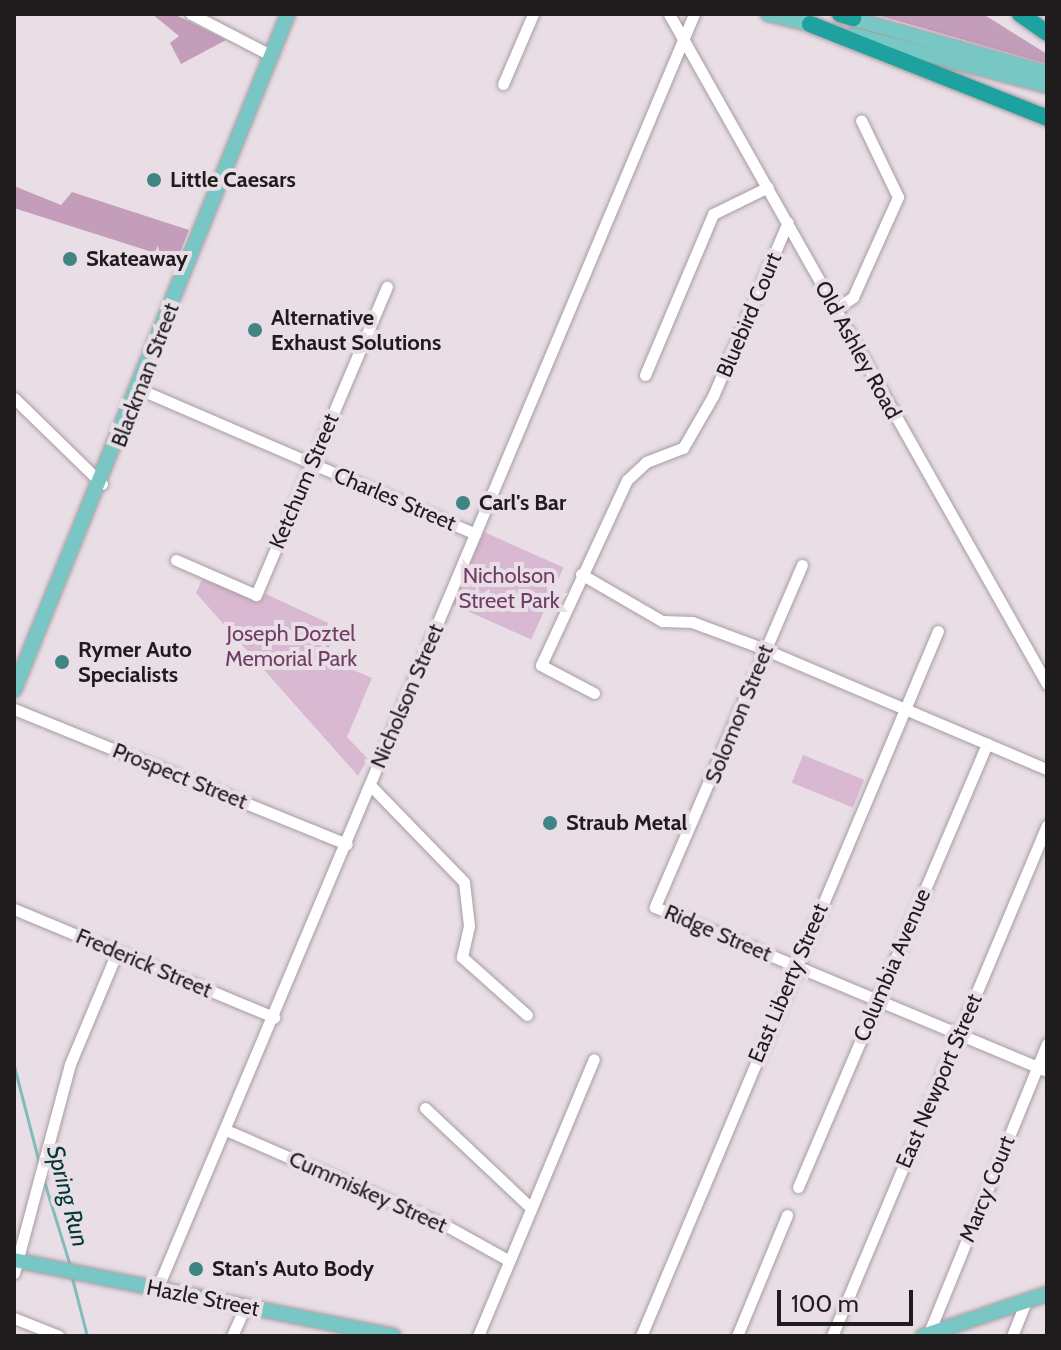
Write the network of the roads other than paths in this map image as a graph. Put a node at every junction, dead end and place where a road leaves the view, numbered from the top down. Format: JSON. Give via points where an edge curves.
{"nodes":[{"id":1,"x":191,"y":14,"type":"edge"},
{"id":2,"x":288,"y":14,"type":"edge"},
{"id":3,"x":533,"y":14,"type":"edge"},
{"id":4,"x":669,"y":14,"type":"edge"},
{"id":5,"x":694,"y":14,"type":"edge"},
{"id":6,"x":768,"y":14,"type":"edge"},
{"id":7,"x":1020,"y":14,"type":"edge"},
{"id":8,"x":843,"y":15,"type":"edge"},
{"id":9,"x":810,"y":24,"type":"junction"},
{"id":10,"x":1047,"y":33,"type":"edge"},
{"id":11,"x":684,"y":37,"type":"junction"},
{"id":12,"x":270,"y":55,"type":"junction"},
{"id":13,"x":1047,"y":73,"type":"edge"},
{"id":14,"x":503,"y":84,"type":"dead end"},
{"id":15,"x":1047,"y":86,"type":"edge"},
{"id":16,"x":1047,"y":118,"type":"edge"},
{"id":17,"x":861,"y":120,"type":"dead end"},
{"id":18,"x":768,"y":187,"type":"junction"},
{"id":19,"x":788,"y":222,"type":"junction"},
{"id":20,"x":387,"y":287,"type":"dead end"},
{"id":21,"x":836,"y":309,"type":"junction"},
{"id":22,"x":645,"y":375,"type":"dead end"},
{"id":23,"x":139,"y":389,"type":"junction"},
{"id":24,"x":14,"y":398,"type":"edge"},
{"id":25,"x":311,"y":463,"type":"junction"},
{"id":26,"x":102,"y":484,"type":"junction"},
{"id":27,"x":475,"y":534,"type":"junction"},
{"id":28,"x":176,"y":560,"type":"dead end"},
{"id":29,"x":802,"y":565,"type":"dead end"},
{"id":30,"x":581,"y":574,"type":"junction"},
{"id":31,"x":938,"y":631,"type":"dead end"},
{"id":32,"x":765,"y":650,"type":"junction"},
{"id":33,"x":1047,"y":684,"type":"edge"},
{"id":34,"x":14,"y":690,"type":"edge"},
{"id":35,"x":594,"y":693,"type":"dead end"},
{"id":36,"x":14,"y":709,"type":"edge"},
{"id":37,"x":904,"y":709,"type":"junction"},
{"id":38,"x":987,"y":744,"type":"junction"},
{"id":39,"x":1047,"y":769,"type":"edge"},
{"id":40,"x":370,"y":785,"type":"junction"},
{"id":41,"x":1047,"y":825,"type":"edge"},
{"id":42,"x":347,"y":844,"type":"junction"},
{"id":43,"x":655,"y":907,"type":"joint"},
{"id":44,"x":14,"y":909,"type":"edge"},
{"id":45,"x":117,"y":952,"type":"junction"},
{"id":46,"x":795,"y":965,"type":"junction"},
{"id":47,"x":878,"y":999,"type":"junction"},
{"id":48,"x":527,"y":1015,"type":"dead end"},
{"id":49,"x":274,"y":1017,"type":"junction"},
{"id":50,"x":959,"y":1034,"type":"junction"},
{"id":51,"x":1047,"y":1043,"type":"edge"},
{"id":52,"x":594,"y":1059,"type":"dead end"},
{"id":53,"x":1042,"y":1069,"type":"edge"},
{"id":54,"x":425,"y":1108,"type":"dead end"},
{"id":55,"x":226,"y":1130,"type":"junction"},
{"id":56,"x":798,"y":1187,"type":"dead end"},
{"id":57,"x":531,"y":1208,"type":"junction"},
{"id":58,"x":787,"y":1215,"type":"dead end"},
{"id":59,"x":508,"y":1260,"type":"junction"},
{"id":60,"x":16,"y":1265,"type":"edge"},
{"id":61,"x":157,"y":1289,"type":"junction"},
{"id":62,"x":1047,"y":1294,"type":"edge"},
{"id":63,"x":1027,"y":1299,"type":"junction"},
{"id":64,"x":245,"y":1307,"type":"junction"},
{"id":65,"x":14,"y":1318,"type":"edge"},
{"id":66,"x":375,"y":1334,"type":"edge"},
{"id":67,"x":926,"y":1335,"type":"edge"},
{"id":68,"x":59,"y":1336,"type":"edge"},
{"id":69,"x":232,"y":1336,"type":"edge"},
{"id":70,"x":393,"y":1336,"type":"edge"},
{"id":71,"x":478,"y":1336,"type":"edge"},
{"id":72,"x":641,"y":1336,"type":"edge"},
{"id":73,"x":737,"y":1336,"type":"edge"},
{"id":74,"x":832,"y":1336,"type":"edge"},
{"id":75,"x":1012,"y":1336,"type":"edge"}],
"edges":[{"from":1,"to":12,"type":"street"},
{"from":2,"to":12,"type":"main road","name":"Blackman Street"},
{"from":3,"to":14,"type":"street"},
{"from":4,"to":11,"type":"street","name":"Old Ashley Road"},
{"from":5,"to":11,"type":"street","name":"Nicholson Street"},
{"from":6,"to":9,"type":"main road"},
{"from":7,"to":10,"type":"highway"},
{"from":8,"to":13,"type":"main road"},
{"from":9,"to":15,"type":"main road"},
{"from":9,"to":16,"type":"highway"},
{"from":11,"to":18,"type":"street","name":"Old Ashley Road"},
{"from":11,"to":27,"type":"street","name":"Nicholson Street"},
{"from":12,"to":23,"type":"main road","name":"Blackman Street"},
{"from":17,"to":21,"type":"street","via":[[898,197],[853,297]]},
{"from":18,"to":19,"type":"street","name":"Old Ashley Road"},
{"from":18,"to":22,"type":"street","via":[[713,214]]},
{"from":19,"to":21,"type":"street","name":"Old Ashley Road"},
{"from":19,"to":30,"type":"street","name":"Bluebird Court","via":[[741,345],[683,448],[646,462],[627,480]]},
{"from":20,"to":25,"type":"street","name":"Ketchum Street"},
{"from":21,"to":33,"type":"street","name":"Old Ashley Road"},
{"from":23,"to":25,"type":"street","name":"Charles Street"},
{"from":23,"to":26,"type":"main road","name":"Blackman Street"},
{"from":24,"to":26,"type":"street"},
{"from":25,"to":27,"type":"street","name":"Charles Street"},
{"from":25,"to":28,"type":"street","name":"Ketchum Street","via":[[256,595]]},
{"from":26,"to":34,"type":"main road","name":"Blackman Street"},
{"from":27,"to":40,"type":"street","name":"Nicholson Street"},
{"from":29,"to":32,"type":"street","name":"Solomon Street"},
{"from":30,"to":32,"type":"street","via":[[662,621],[692,622]]},
{"from":30,"to":35,"type":"street","via":[[541,665]]},
{"from":31,"to":37,"type":"street","name":"East Liberty Street"},
{"from":32,"to":37,"type":"street"},
{"from":32,"to":43,"type":"street","name":"Solomon Street"},
{"from":36,"to":42,"type":"street","name":"Prospect Street"},
{"from":37,"to":38,"type":"street"},
{"from":37,"to":46,"type":"street","name":"East Liberty Street"},
{"from":38,"to":39,"type":"street"},
{"from":38,"to":47,"type":"street","name":"Columbia Avenue"},
{"from":40,"to":42,"type":"street","name":"Nicholson Street"},
{"from":40,"to":48,"type":"street","via":[[464,882],[469,926],[462,957]]},
{"from":41,"to":50,"type":"street","name":"East Newport Street"},
{"from":42,"to":49,"type":"street","name":"Nicholson Street"},
{"from":43,"to":46,"type":"street","name":"Ridge Street"},
{"from":44,"to":45,"type":"street","name":"Frederick Street"},
{"from":45,"to":49,"type":"street","name":"Frederick Street"},
{"from":45,"to":60,"type":"street","via":[[70,1064]]},
{"from":46,"to":47,"type":"street","name":"Ridge Street"},
{"from":46,"to":72,"type":"street","name":"East Liberty Street"},
{"from":47,"to":50,"type":"street","name":"Ridge Street"},
{"from":47,"to":56,"type":"street","name":"Columbia Avenue"},
{"from":49,"to":55,"type":"street","name":"Nicholson Street"},
{"from":50,"to":53,"type":"street","name":"Ridge Street"},
{"from":50,"to":74,"type":"street","name":"East Newport Street"},
{"from":51,"to":53,"type":"street","name":"Marcy Court"},
{"from":52,"to":57,"type":"street"},
{"from":53,"to":67,"type":"street","name":"Marcy Court"},
{"from":54,"to":57,"type":"street"},
{"from":55,"to":59,"type":"street","name":"Cummiskey Street","via":[[445,1225]]},
{"from":55,"to":61,"type":"street","name":"Nicholson Street"},
{"from":57,"to":59,"type":"street"},
{"from":58,"to":73,"type":"street"},
{"from":59,"to":71,"type":"street"},
{"from":60,"to":61,"type":"main road","name":"Hazle Street"},
{"from":61,"to":64,"type":"main road","name":"Hazle Street"},
{"from":62,"to":63,"type":"main road"},
{"from":63,"to":67,"type":"main road"},
{"from":63,"to":75,"type":"street"},
{"from":64,"to":66,"type":"main road","name":"Hazle Street"},
{"from":64,"to":69,"type":"street"},
{"from":65,"to":68,"type":"street"},
{"from":66,"to":70,"type":"main road","name":"Hazle Street"}]}
